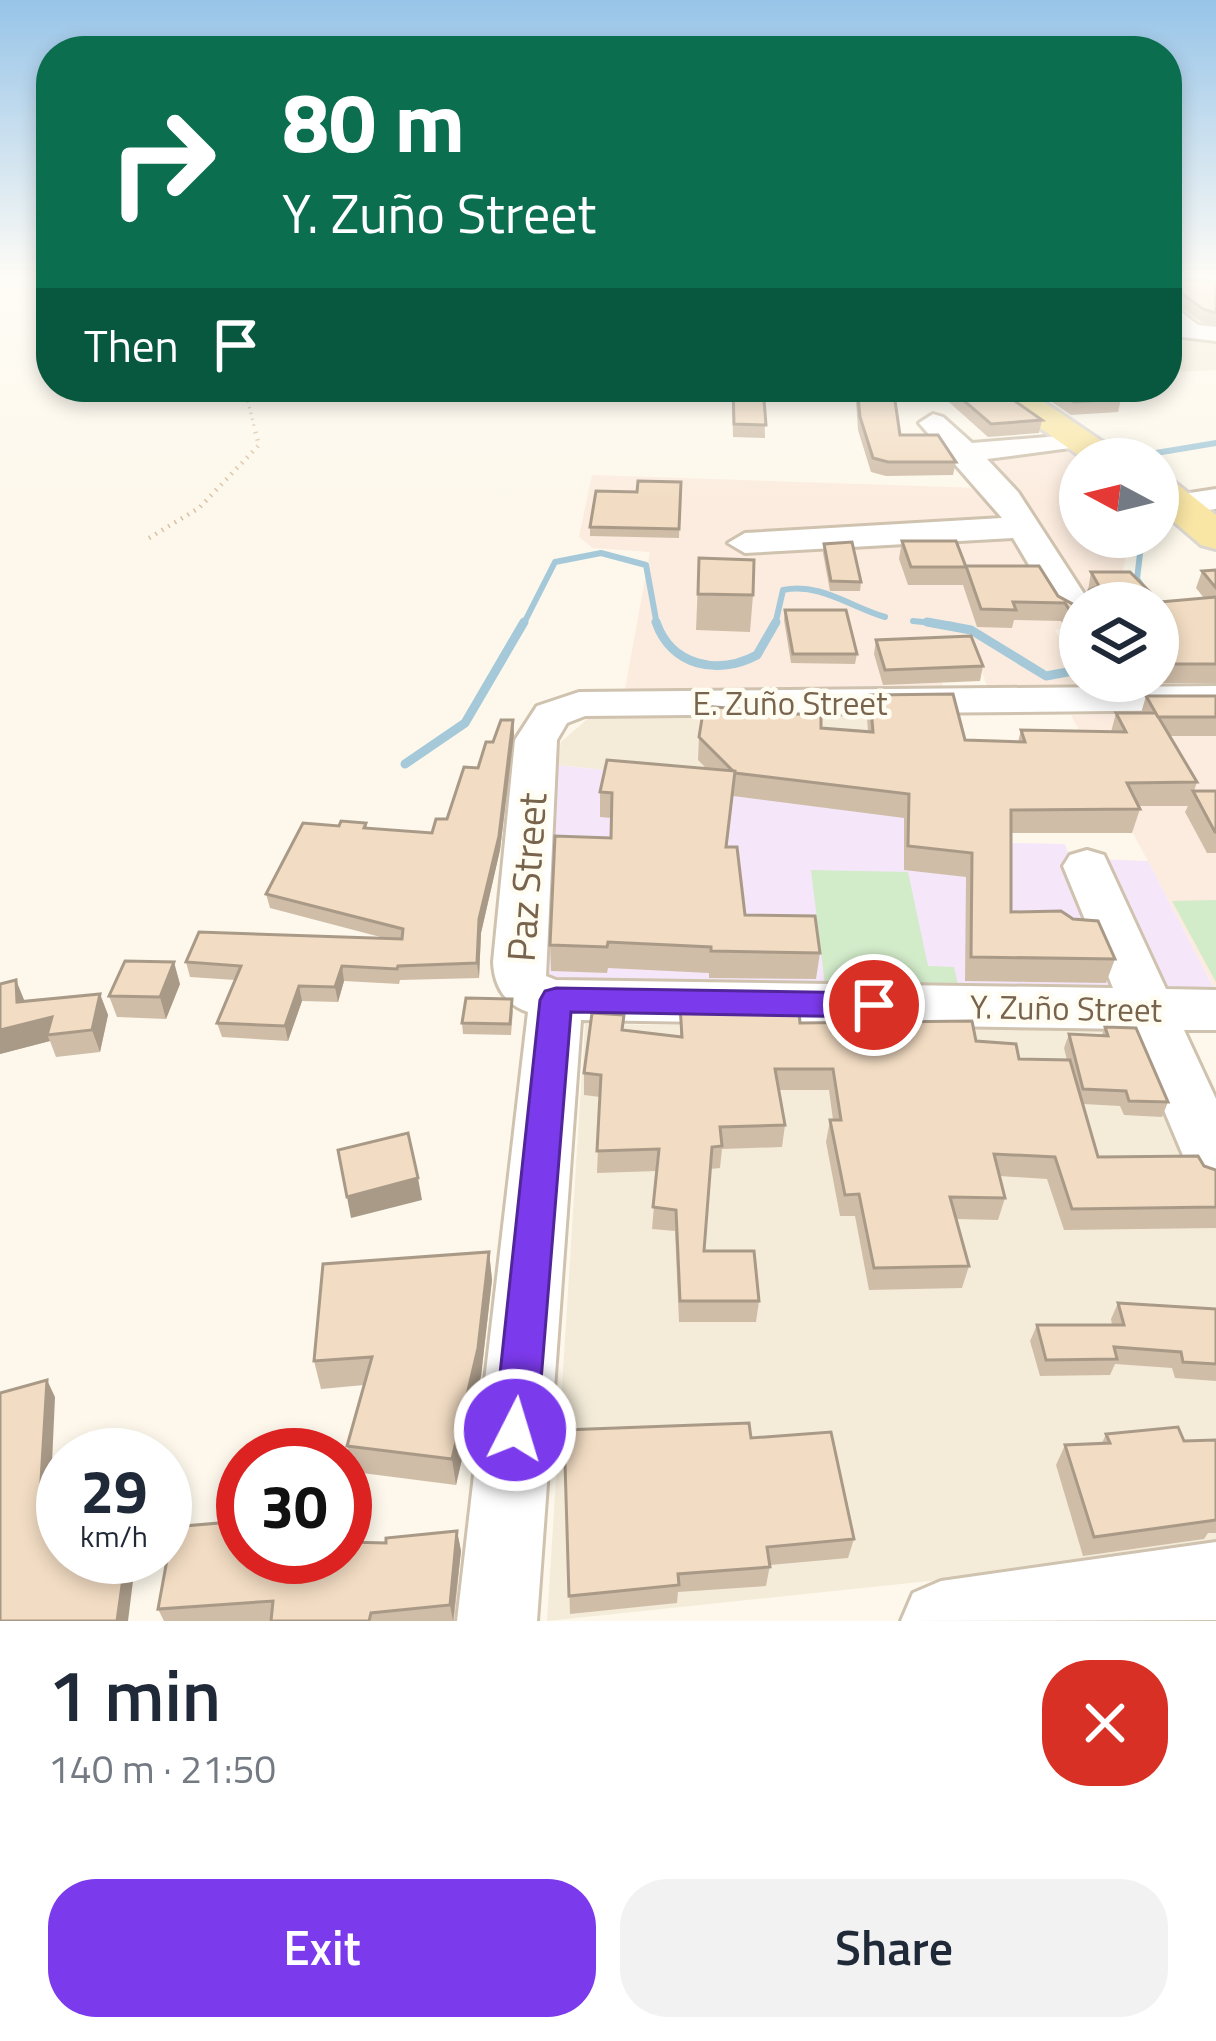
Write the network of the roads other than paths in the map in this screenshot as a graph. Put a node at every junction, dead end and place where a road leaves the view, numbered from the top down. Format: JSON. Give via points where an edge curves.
{"nodes":[{"id":1,"x":1021,"y":402,"type":"edge"},
{"id":2,"x":933,"y":423,"type":"dead end"},
{"id":3,"x":1072,"y":438,"type":"edge"},
{"id":4,"x":1059,"y":442,"type":"edge"},
{"id":5,"x":964,"y":453,"type":"junction"},
{"id":6,"x":1185,"y":497,"type":"edge"},
{"id":7,"x":1026,"y":527,"type":"junction"},
{"id":8,"x":1216,"y":536,"type":"edge"},
{"id":9,"x":745,"y":543,"type":"dead end"},
{"id":10,"x":1059,"y":585,"type":"edge"},
{"id":11,"x":1216,"y":698,"type":"edge"},
{"id":12,"x":579,"y":704,"type":"joint"},
{"id":13,"x":1087,"y":866,"type":"dead end"},
{"id":14,"x":556,"y":1000,"type":"junction"},
{"id":15,"x":1147,"y":1009,"type":"junction"},
{"id":16,"x":1216,"y":1010,"type":"edge"},
{"id":17,"x":1216,"y":1166,"type":"edge"},
{"id":18,"x":1216,"y":1581,"type":"edge"},
{"id":19,"x":497,"y":1621,"type":"edge"},
{"id":20,"x":941,"y":1621,"type":"edge"}],
"edges":[{"from":1,"to":3,"type":"main road"},
{"from":2,"to":5,"type":"street"},
{"from":4,"to":5,"type":"street"},
{"from":5,"to":7,"type":"street"},
{"from":6,"to":8,"type":"main road"},
{"from":7,"to":9,"type":"street"},
{"from":7,"to":10,"type":"street"},
{"from":11,"to":12,"type":"street","name":"E. Zuño Street"},
{"from":12,"to":14,"type":"street","name":"Paz Street","via":[[551,716],[536,740],[518,962],[528,993]]},
{"from":13,"to":15,"type":"street"},
{"from":14,"to":15,"type":"street","name":"Y. Zuño Street"},
{"from":14,"to":19,"type":"street","name":"Paz Street"},
{"from":15,"to":16,"type":"street","name":"Y. Zuño Street"},
{"from":15,"to":17,"type":"street"},
{"from":18,"to":20,"type":"street"}]}
